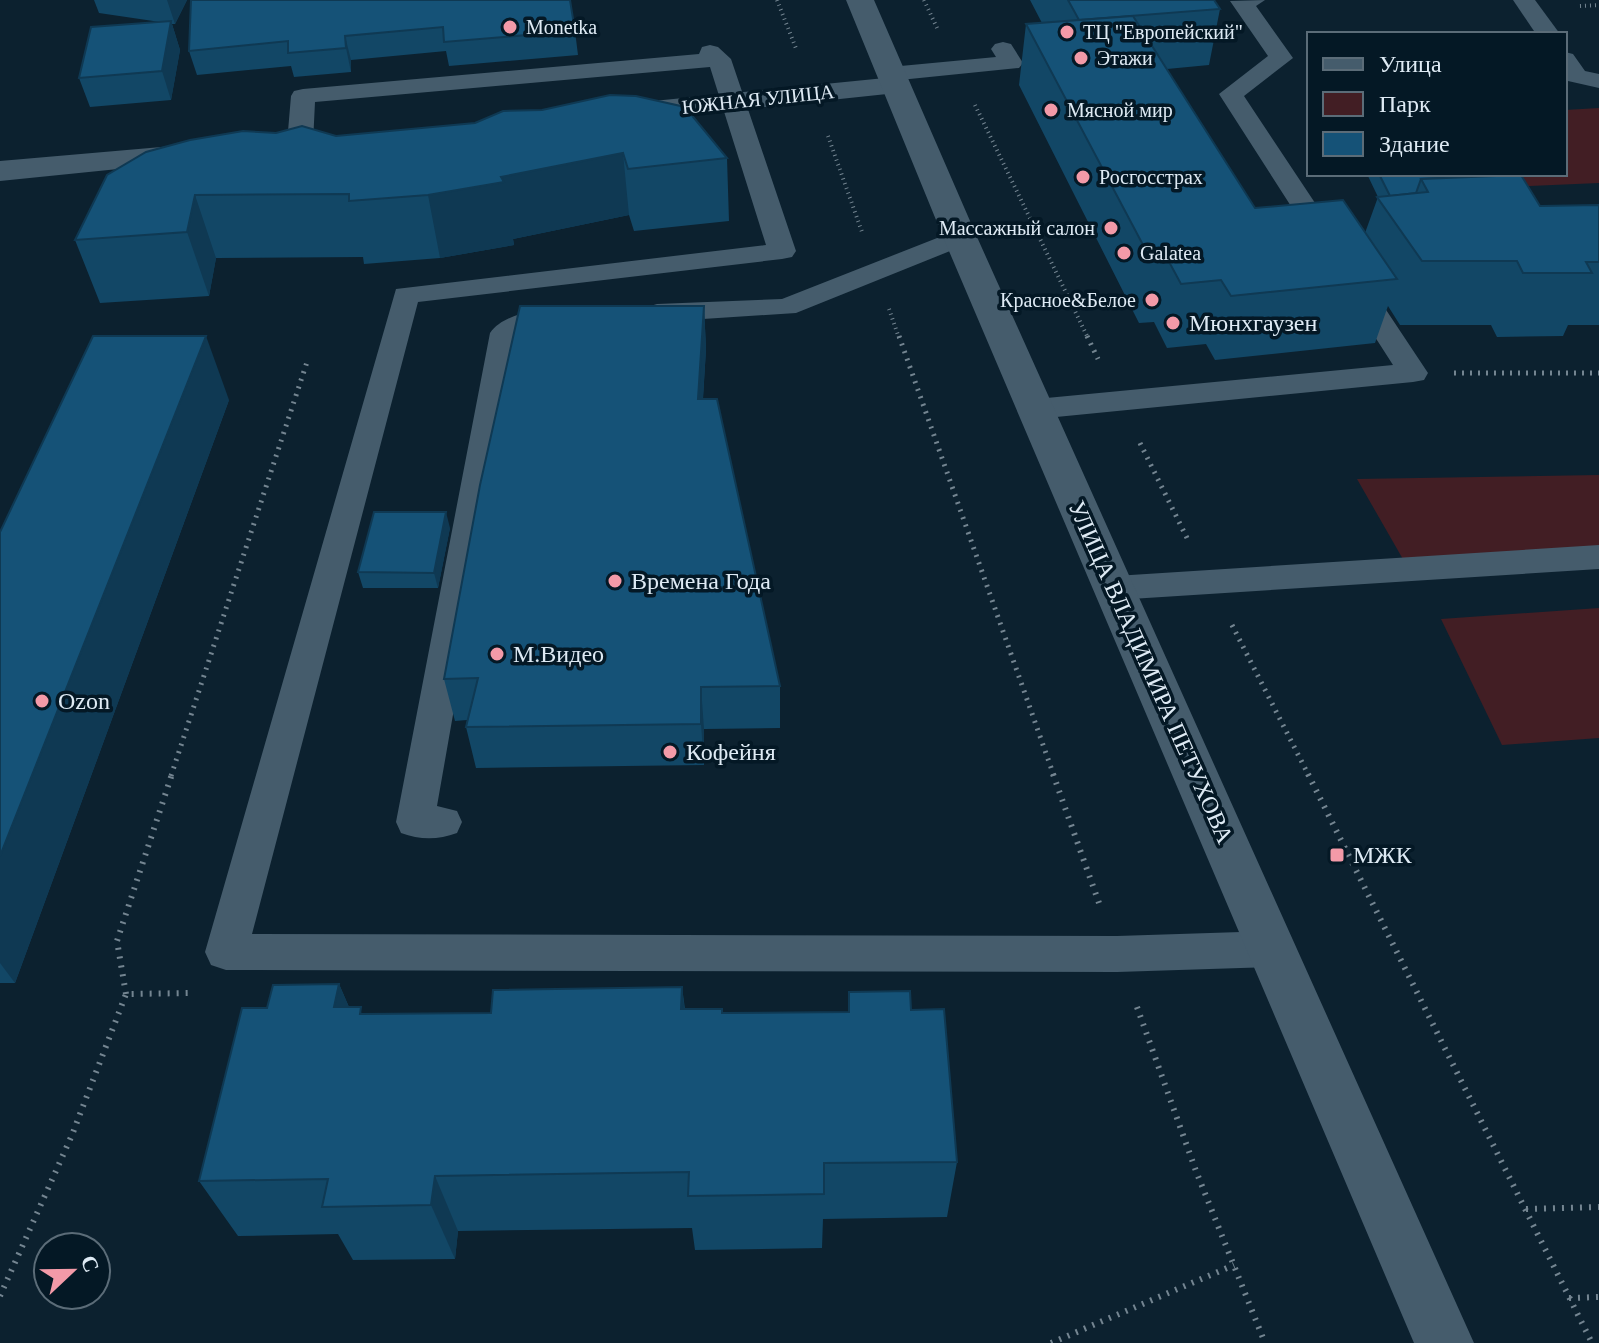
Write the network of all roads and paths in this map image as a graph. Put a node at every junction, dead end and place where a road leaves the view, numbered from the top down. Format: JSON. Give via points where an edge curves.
{"nodes":[{"id":1,"x":777,"y":0,"type":"edge"},
{"id":2,"x":860,"y":0,"type":"edge"},
{"id":3,"x":924,"y":0,"type":"edge"},
{"id":4,"x":1254,"y":0,"type":"edge"},
{"id":5,"x":1524,"y":0,"type":"edge"},
{"id":6,"x":1599,"y":5,"type":"edge"},
{"id":7,"x":1579,"y":6,"type":"dead end"},
{"id":8,"x":1547,"y":32,"type":"edge"},
{"id":9,"x":1003,"y":49,"type":"dead end"},
{"id":10,"x":1567,"y":62,"type":"edge"},
{"id":11,"x":957,"y":68,"type":"junction"},
{"id":12,"x":892,"y":80,"type":"junction"},
{"id":13,"x":1599,"y":81,"type":"edge"},
{"id":14,"x":813,"y":94,"type":"junction"},
{"id":15,"x":734,"y":102,"type":"junction"},
{"id":16,"x":595,"y":115,"type":"edge"},
{"id":17,"x":331,"y":140,"type":"edge"},
{"id":18,"x":300,"y":143,"type":"junction"},
{"id":19,"x":269,"y":146,"type":"edge"},
{"id":20,"x":221,"y":150,"type":"edge"},
{"id":21,"x":0,"y":171,"type":"edge"},
{"id":22,"x":1354,"y":233,"type":"edge"},
{"id":23,"x":1323,"y":234,"type":"junction"},
{"id":24,"x":960,"y":237,"type":"junction"},
{"id":25,"x":876,"y":271,"type":"junction"},
{"id":26,"x":632,"y":314,"type":"edge"},
{"id":27,"x":586,"y":316,"type":"edge"},
{"id":28,"x":307,"y":362,"type":"dead end"},
{"id":29,"x":1413,"y":373,"type":"junction"},
{"id":30,"x":1599,"y":373,"type":"edge"},
{"id":31,"x":1118,"y":401,"type":"junction"},
{"id":32,"x":1036,"y":409,"type":"junction"},
{"id":33,"x":1599,"y":557,"type":"edge"},
{"id":34,"x":1210,"y":582,"type":"junction"},
{"id":35,"x":1115,"y":588,"type":"junction"},
{"id":36,"x":443,"y":822,"type":"dead end"},
{"id":37,"x":1273,"y":949,"type":"junction"},
{"id":38,"x":1117,"y":954,"type":"junction"},
{"id":39,"x":205,"y":993,"type":"dead end"},
{"id":40,"x":126,"y":994,"type":"junction"},
{"id":41,"x":1599,"y":1207,"type":"edge"},
{"id":42,"x":1526,"y":1209,"type":"junction"},
{"id":43,"x":1234,"y":1265,"type":"junction"},
{"id":44,"x":0,"y":1296,"type":"edge"},
{"id":45,"x":1599,"y":1297,"type":"edge"},
{"id":46,"x":1569,"y":1298,"type":"junction"},
{"id":47,"x":1051,"y":1343,"type":"edge"},
{"id":48,"x":1265,"y":1343,"type":"edge"},
{"id":49,"x":1444,"y":1343,"type":"edge"},
{"id":50,"x":1592,"y":1343,"type":"edge"}],
"edges":[{"from":1,"to":14,"type":"path"},
{"from":2,"to":12,"type":"main road","name":"УЛИЦА ВЛАДИМИРА ПЕТУХОВА"},
{"from":3,"to":11,"type":"path"},
{"from":4,"to":23,"type":"lane","via":[[1241,1],[1281,58],[1231,94]]},
{"from":5,"to":8,"type":"lane"},
{"from":6,"to":7,"type":"path"},
{"from":9,"to":11,"type":"lane","via":[[1011,63]]},
{"from":10,"to":13,"type":"lane","via":[[1577,76]]},
{"from":11,"to":12,"type":"lane"},
{"from":11,"to":31,"type":"path"},
{"from":12,"to":14,"type":"main road","name":"ЮЖНАЯ УЛИЦА"},
{"from":12,"to":24,"type":"main road","name":"УЛИЦА ВЛАДИМИРА ПЕТУХОВА"},
{"from":14,"to":15,"type":"main road","name":"ЮЖНАЯ УЛИЦА"},
{"from":14,"to":25,"type":"path"},
{"from":15,"to":16,"type":"main road","name":"ЮЖНАЯ УЛИЦА"},
{"from":15,"to":18,"type":"lane","via":[[715,55],[303,96]]},
{"from":15,"to":38,"type":"lane","via":[[782,251],[406,295],[226,952]]},
{"from":17,"to":18,"type":"main road"},
{"from":18,"to":19,"type":"main road"},
{"from":20,"to":21,"type":"main road"},
{"from":22,"to":23,"type":"lane"},
{"from":23,"to":29,"type":"lane"},
{"from":24,"to":25,"type":"lane"},
{"from":24,"to":32,"type":"main road","name":"УЛИЦА ВЛАДИМИРА ПЕТУХОВА"},
{"from":25,"to":26,"type":"lane","via":[[787,310]]},
{"from":25,"to":38,"type":"path"},
{"from":27,"to":36,"type":"lane","via":[[540,318],[505,333],[415,822]]},
{"from":28,"to":40,"type":"path","via":[[117,941]]},
{"from":29,"to":30,"type":"path"},
{"from":29,"to":31,"type":"lane"},
{"from":31,"to":32,"type":"lane"},
{"from":31,"to":34,"type":"path"},
{"from":32,"to":35,"type":"main road","name":"УЛИЦА ВЛАДИМИРА ПЕТУХОВА"},
{"from":33,"to":34,"type":"lane"},
{"from":34,"to":35,"type":"lane"},
{"from":34,"to":42,"type":"path"},
{"from":35,"to":37,"type":"main road","name":"УЛИЦА ВЛАДИМИРА ПЕТУХОВА"},
{"from":37,"to":38,"type":"lane"},
{"from":37,"to":49,"type":"main road","name":"УЛИЦА ВЛАДИМИРА ПЕТУХОВА"},
{"from":38,"to":43,"type":"path"},
{"from":39,"to":40,"type":"path"},
{"from":40,"to":44,"type":"path","via":[[72,1135]]},
{"from":41,"to":42,"type":"path"},
{"from":42,"to":46,"type":"path"},
{"from":43,"to":47,"type":"path"},
{"from":43,"to":48,"type":"path"},
{"from":45,"to":46,"type":"path"},
{"from":46,"to":50,"type":"path"}]}
